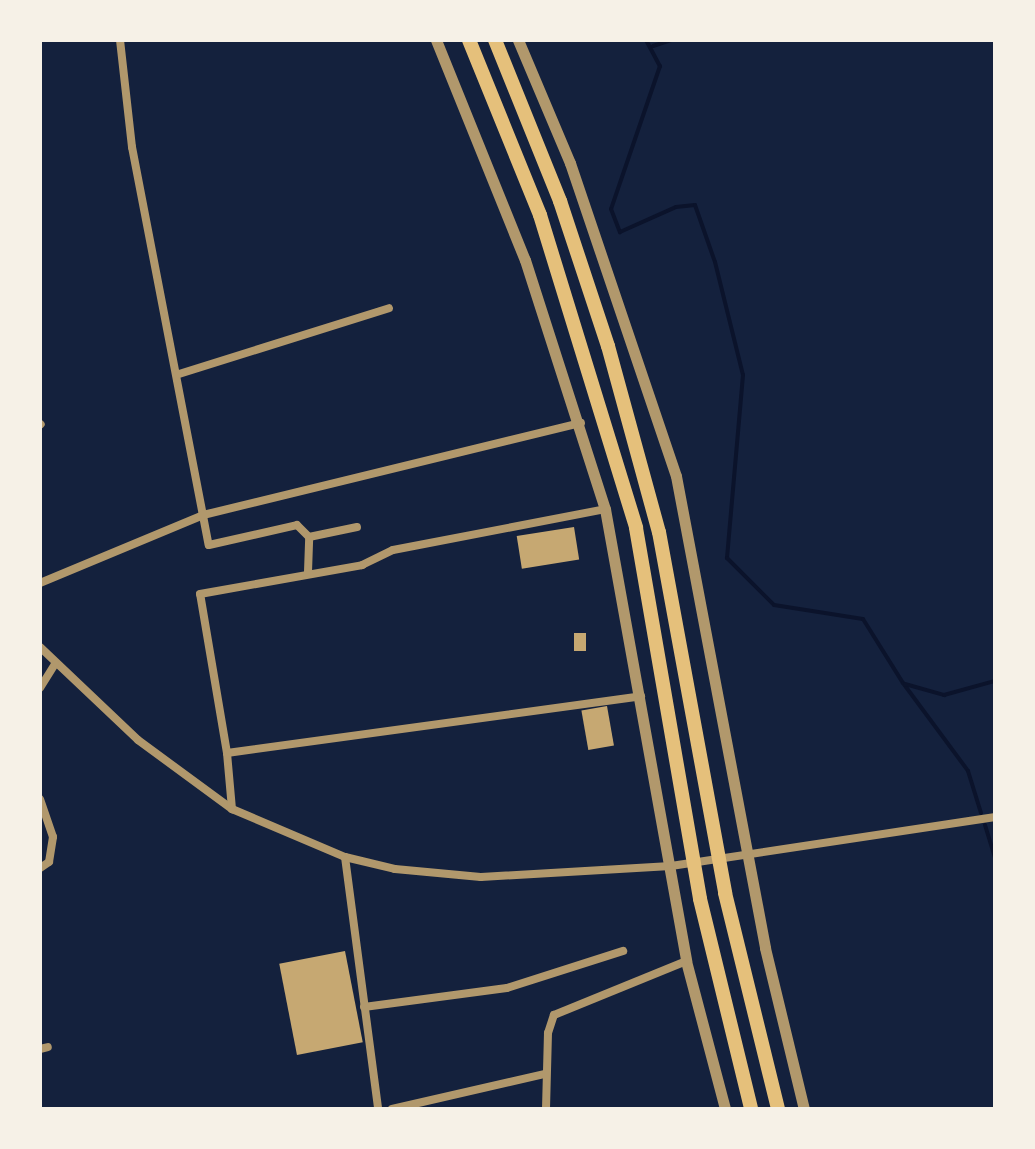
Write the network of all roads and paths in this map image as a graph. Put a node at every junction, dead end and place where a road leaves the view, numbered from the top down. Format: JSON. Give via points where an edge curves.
{"nodes":[{"id":1,"x":120,"y":40,"type":"edge"},
{"id":2,"x":436,"y":40,"type":"edge"},
{"id":3,"x":469,"y":40,"type":"edge"},
{"id":4,"x":495,"y":40,"type":"edge"},
{"id":5,"x":518,"y":40,"type":"edge"},
{"id":6,"x":389,"y":308,"type":"dead end"},
{"id":7,"x":179,"y":374,"type":"junction"},
{"id":8,"x":581,"y":423,"type":"junction"},
{"id":9,"x":605,"y":509,"type":"junction"},
{"id":10,"x":203,"y":515,"type":"junction"},
{"id":11,"x":357,"y":527,"type":"dead end"},
{"id":12,"x":309,"y":537,"type":"junction"},
{"id":13,"x":308,"y":572,"type":"junction"},
{"id":14,"x":40,"y":583,"type":"edge"},
{"id":15,"x":40,"y":647,"type":"edge"},
{"id":16,"x":55,"y":664,"type":"junction"},
{"id":17,"x":40,"y":688,"type":"edge"},
{"id":18,"x":641,"y":696,"type":"junction"},
{"id":19,"x":227,"y":753,"type":"junction"},
{"id":20,"x":40,"y":799,"type":"edge"},
{"id":21,"x":232,"y":809,"type":"junction"},
{"id":22,"x":995,"y":817,"type":"edge"},
{"id":23,"x":747,"y":855,"type":"junction"},
{"id":24,"x":345,"y":857,"type":"junction"},
{"id":25,"x":671,"y":866,"type":"junction"},
{"id":26,"x":40,"y":868,"type":"edge"},
{"id":27,"x":623,"y":951,"type":"dead end"},
{"id":28,"x":686,"y":961,"type":"junction"},
{"id":29,"x":364,"y":1007,"type":"junction"},
{"id":30,"x":545,"y":1074,"type":"junction"},
{"id":31,"x":378,"y":1109,"type":"edge"},
{"id":32,"x":392,"y":1109,"type":"edge"},
{"id":33,"x":546,"y":1109,"type":"edge"},
{"id":34,"x":725,"y":1109,"type":"edge"},
{"id":35,"x":751,"y":1109,"type":"edge"},
{"id":36,"x":778,"y":1109,"type":"edge"},
{"id":37,"x":804,"y":1109,"type":"edge"}],
"edges":[{"from":1,"to":7,"type":"street","via":[[132,147]]},
{"from":2,"to":8,"type":"street","via":[[525,260]]},
{"from":3,"to":35,"type":"highway","via":[[540,215],[636,528],[700,899]]},
{"from":4,"to":36,"type":"highway","via":[[560,201],[608,346],[659,532],[725,893]]},
{"from":5,"to":23,"type":"street","via":[[570,163],[676,476]]},
{"from":6,"to":7,"type":"street"},
{"from":7,"to":10,"type":"street"},
{"from":8,"to":9,"type":"street"},
{"from":8,"to":10,"type":"street"},
{"from":9,"to":13,"type":"street","via":[[393,550],[362,565]]},
{"from":9,"to":18,"type":"street"},
{"from":10,"to":12,"type":"street","via":[[209,545],[297,525]]},
{"from":10,"to":14,"type":"street"},
{"from":11,"to":12,"type":"street"},
{"from":12,"to":13,"type":"street"},
{"from":13,"to":19,"type":"street","via":[[200,594]]},
{"from":15,"to":16,"type":"street"},
{"from":16,"to":17,"type":"street"},
{"from":16,"to":21,"type":"street","via":[[138,740]]},
{"from":18,"to":19,"type":"street"},
{"from":18,"to":25,"type":"street"},
{"from":19,"to":21,"type":"street"},
{"from":20,"to":26,"type":"street","via":[[53,837],[49,862]]},
{"from":21,"to":24,"type":"street"},
{"from":22,"to":23,"type":"street"},
{"from":23,"to":25,"type":"street"},
{"from":23,"to":37,"type":"street"},
{"from":24,"to":25,"type":"street","via":[[395,869],[481,877]]},
{"from":24,"to":29,"type":"street"},
{"from":25,"to":28,"type":"street"},
{"from":27,"to":29,"type":"street","via":[[507,988]]},
{"from":28,"to":30,"type":"street","via":[[554,1015]]},
{"from":28,"to":34,"type":"street"},
{"from":29,"to":31,"type":"street"},
{"from":30,"to":32,"type":"street"},
{"from":30,"to":33,"type":"street"}]}
